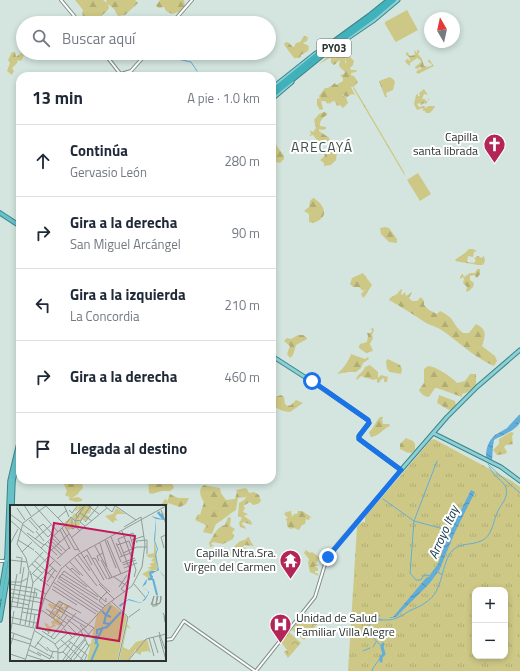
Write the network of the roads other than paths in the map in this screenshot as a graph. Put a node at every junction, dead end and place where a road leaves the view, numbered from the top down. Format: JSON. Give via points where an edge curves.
{"nodes":[{"id":1,"x":61,"y":0,"type":"edge"},
{"id":2,"x":192,"y":0,"type":"edge"},
{"id":3,"x":398,"y":0,"type":"edge"},
{"id":4,"x":392,"y":1,"type":"edge"},
{"id":5,"x":74,"y":16,"type":"edge"},
{"id":6,"x":178,"y":16,"type":"edge"},
{"id":7,"x":331,"y":43,"type":"junction"},
{"id":8,"x":109,"y":60,"type":"edge"},
{"id":9,"x":141,"y":60,"type":"edge"},
{"id":10,"x":119,"y":72,"type":"edge"},
{"id":11,"x":128,"y":72,"type":"edge"},
{"id":12,"x":276,"y":85,"type":"edge"},
{"id":13,"x":276,"y":88,"type":"edge"},
{"id":14,"x":276,"y":93,"type":"edge"},
{"id":15,"x":276,"y":96,"type":"edge"},
{"id":16,"x":0,"y":214,"type":"edge"},
{"id":17,"x":16,"y":225,"type":"edge"},
{"id":18,"x":520,"y":350,"type":"edge"},
{"id":19,"x":276,"y":359,"type":"edge"},
{"id":20,"x":432,"y":433,"type":"junction"},
{"id":21,"x":16,"y":455,"type":"edge"},
{"id":22,"x":16,"y":468,"type":"edge"},
{"id":23,"x":401,"y":470,"type":"junction"},
{"id":24,"x":520,"y":481,"type":"edge"},
{"id":25,"x":12,"y":505,"type":"edge"},
{"id":26,"x":10,"y":551,"type":"edge"},
{"id":27,"x":0,"y":561,"type":"edge"},
{"id":28,"x":9,"y":561,"type":"edge"},
{"id":29,"x":0,"y":598,"type":"edge"},
{"id":30,"x":0,"y":620,"type":"edge"},
{"id":31,"x":166,"y":640,"type":"edge"},
{"id":32,"x":255,"y":671,"type":"edge"}],
"edges":[{"from":1,"to":5,"type":"street"},
{"from":2,"to":6,"type":"street"},
{"from":3,"to":15,"type":"main road","number":"PY03"},
{"from":4,"to":7,"type":"highway","number":"PY03"},
{"from":4,"to":14,"type":"highway","number":"PY03"},
{"from":7,"to":12,"type":"main road","number":"PY03"},
{"from":7,"to":13,"type":"highway","number":"PY03"},
{"from":8,"to":10,"type":"street"},
{"from":9,"to":11,"type":"street"},
{"from":16,"to":17,"type":"highway"},
{"from":18,"to":20,"type":"main road","via":[[474,390]]},
{"from":19,"to":23,"type":"main road","via":[[369,421],[359,438]]},
{"from":20,"to":23,"type":"main road"},
{"from":20,"to":24,"type":"main road","via":[[493,463]]},
{"from":21,"to":28,"type":"highway","via":[[10,480]]},
{"from":22,"to":25,"type":"highway"},
{"from":23,"to":32,"type":"street","via":[[330,553],[315,597]]},
{"from":26,"to":28,"type":"highway"},
{"from":27,"to":28,"type":"street"},
{"from":28,"to":29,"type":"highway"},
{"from":28,"to":30,"type":"highway"},
{"from":31,"to":32,"type":"street","via":[[172,640],[184,621]]}]}
